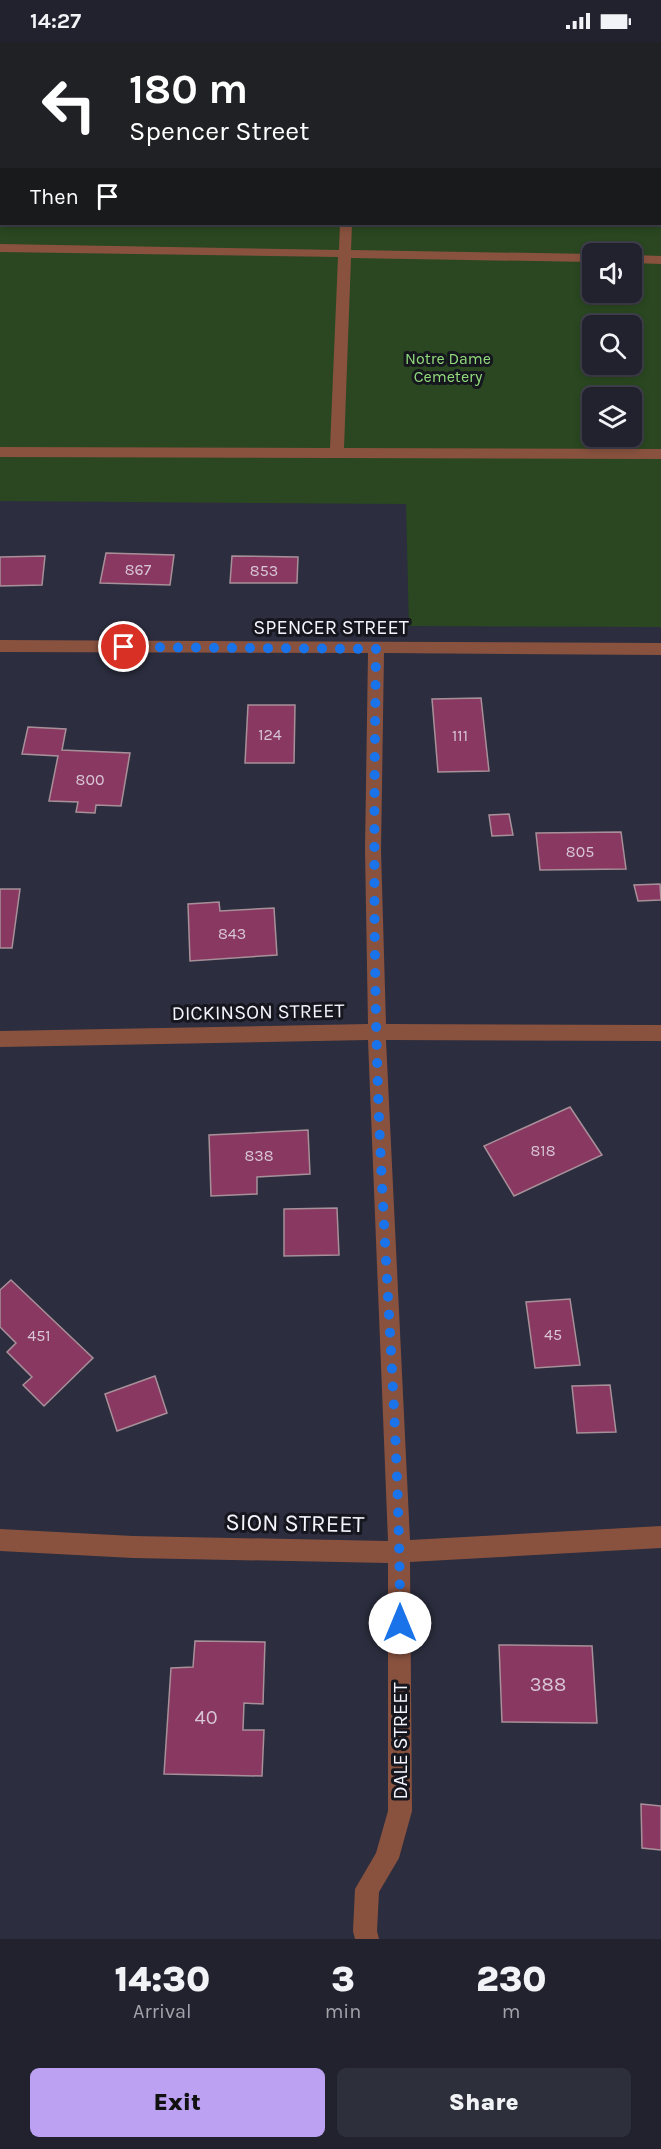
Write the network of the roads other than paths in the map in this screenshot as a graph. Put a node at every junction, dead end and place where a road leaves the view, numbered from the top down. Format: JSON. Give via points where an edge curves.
{"nodes":[{"id":1,"x":346,"y":225,"type":"edge"},
{"id":2,"x":0,"y":248,"type":"edge"},
{"id":3,"x":345,"y":254,"type":"junction"},
{"id":4,"x":582,"y":258,"type":"edge"},
{"id":5,"x":642,"y":259,"type":"edge"},
{"id":6,"x":661,"y":260,"type":"edge"},
{"id":7,"x":0,"y":452,"type":"edge"},
{"id":8,"x":337,"y":453,"type":"junction"},
{"id":9,"x":661,"y":454,"type":"edge"},
{"id":10,"x":0,"y":646,"type":"edge"},
{"id":11,"x":376,"y":649,"type":"junction"},
{"id":12,"x":661,"y":649,"type":"edge"},
{"id":13,"x":377,"y":1032,"type":"junction"},
{"id":14,"x":661,"y":1033,"type":"edge"},
{"id":15,"x":0,"y":1040,"type":"edge"},
{"id":16,"x":661,"y":1537,"type":"edge"},
{"id":17,"x":0,"y":1540,"type":"edge"},
{"id":18,"x":399,"y":1552,"type":"junction"},
{"id":19,"x":367,"y":1939,"type":"edge"}],
"edges":[{"from":1,"to":3,"type":"street"},
{"from":2,"to":3,"type":"street"},
{"from":3,"to":4,"type":"street"},
{"from":3,"to":8,"type":"street"},
{"from":5,"to":6,"type":"street"},
{"from":7,"to":8,"type":"street"},
{"from":8,"to":9,"type":"street"},
{"from":10,"to":11,"type":"street","name":"SPENCER STREET"},
{"from":11,"to":12,"type":"street","name":"SPENCER STREET"},
{"from":11,"to":13,"type":"street","name":"DALE STREET","via":[[373,850]]},
{"from":13,"to":14,"type":"street","name":"DICKINSON STREET"},
{"from":13,"to":15,"type":"street","name":"DICKINSON STREET"},
{"from":13,"to":18,"type":"street","name":"DALE STREET"},
{"from":16,"to":18,"type":"street","name":"SION STREET"},
{"from":17,"to":18,"type":"street","name":"SION STREET"},
{"from":18,"to":19,"type":"street","name":"DALE STREET","via":[[400,1812],[387,1858],[367,1889]]}]}
